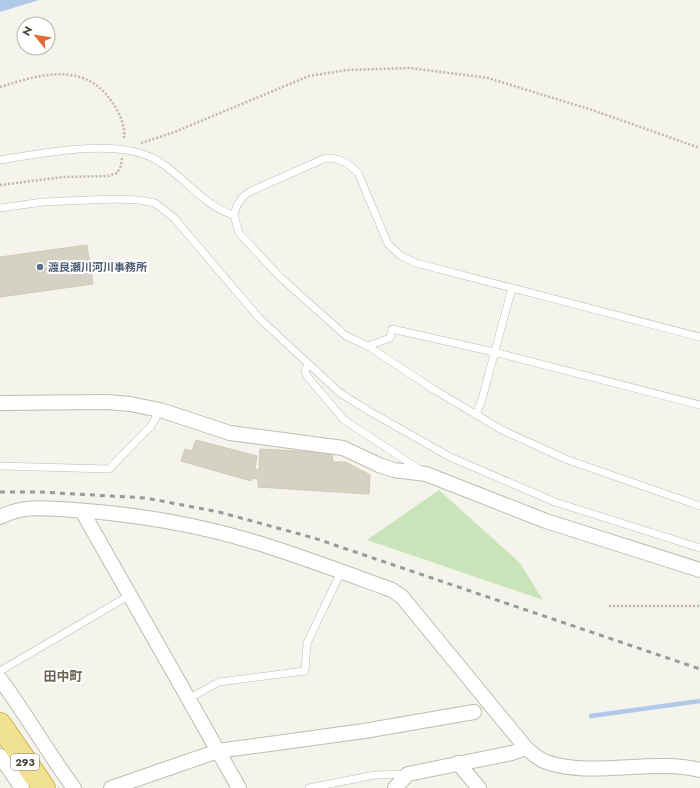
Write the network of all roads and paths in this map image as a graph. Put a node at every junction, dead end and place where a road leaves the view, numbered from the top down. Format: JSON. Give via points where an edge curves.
{"nodes":[{"id":1,"x":0,"y":86,"type":"edge"},
{"id":2,"x":125,"y":136,"type":"dead end"},
{"id":3,"x":123,"y":148,"type":"junction"},
{"id":4,"x":700,"y":148,"type":"edge"},
{"id":5,"x":0,"y":160,"type":"edge"},
{"id":6,"x":121,"y":166,"type":"dead end"},
{"id":7,"x":0,"y":185,"type":"edge"},
{"id":8,"x":0,"y":208,"type":"edge"},
{"id":9,"x":234,"y":215,"type":"junction"},
{"id":10,"x":512,"y":288,"type":"junction"},
{"id":11,"x":700,"y":337,"type":"edge"},
{"id":12,"x":368,"y":346,"type":"junction"},
{"id":13,"x":494,"y":352,"type":"junction"},
{"id":14,"x":308,"y":364,"type":"junction"},
{"id":15,"x":0,"y":403,"type":"edge"},
{"id":16,"x":700,"y":405,"type":"edge"},
{"id":17,"x":160,"y":410,"type":"junction"},
{"id":18,"x":476,"y":415,"type":"junction"},
{"id":19,"x":0,"y":466,"type":"edge"},
{"id":20,"x":426,"y":474,"type":"junction"},
{"id":21,"x":700,"y":506,"type":"edge"},
{"id":22,"x":82,"y":511,"type":"junction"},
{"id":23,"x":0,"y":517,"type":"edge"},
{"id":24,"x":700,"y":548,"type":"edge"},
{"id":25,"x":700,"y":570,"type":"edge"},
{"id":26,"x":340,"y":572,"type":"junction"},
{"id":27,"x":130,"y":595,"type":"junction"},
{"id":28,"x":609,"y":606,"type":"dead end"},
{"id":29,"x":700,"y":606,"type":"edge"},
{"id":30,"x":0,"y":670,"type":"edge"},
{"id":31,"x":0,"y":679,"type":"edge"},
{"id":32,"x":188,"y":699,"type":"junction"},
{"id":33,"x":474,"y":712,"type":"dead end"},
{"id":34,"x":3,"y":729,"type":"edge"},
{"id":35,"x":526,"y":748,"type":"junction"},
{"id":36,"x":218,"y":751,"type":"junction"},
{"id":37,"x":0,"y":756,"type":"edge"},
{"id":38,"x":458,"y":763,"type":"junction"},
{"id":39,"x":700,"y":770,"type":"edge"},
{"id":40,"x":408,"y":774,"type":"junction"},
{"id":41,"x":22,"y":788,"type":"edge"},
{"id":42,"x":44,"y":788,"type":"edge"},
{"id":43,"x":74,"y":788,"type":"edge"},
{"id":44,"x":111,"y":788,"type":"edge"},
{"id":45,"x":239,"y":788,"type":"edge"},
{"id":46,"x":309,"y":788,"type":"edge"},
{"id":47,"x":395,"y":788,"type":"edge"},
{"id":48,"x":479,"y":788,"type":"edge"}],
"edges":[{"from":1,"to":2,"type":"path","via":[[45,74],[60,73],[81,77],[107,96],[118,111]]},
{"from":3,"to":4,"type":"path","via":[[172,133],[309,76],[347,70],[409,68],[488,78],[589,109]]},
{"from":3,"to":5,"type":"lane","via":[[56,151]]},
{"from":3,"to":9,"type":"lane","via":[[158,160],[211,204]]},
{"from":6,"to":7,"type":"path","via":[[117,173],[108,176],[63,177]]},
{"from":8,"to":14,"type":"lane","via":[[42,202],[112,199],[155,203],[174,218],[259,318]]},
{"from":9,"to":10,"type":"lane","via":[[237,204],[251,191],[326,158],[336,158],[352,166],[358,173],[388,244],[398,253],[416,263]]},
{"from":9,"to":12,"type":"lane","via":[[239,233],[245,242],[346,336]]},
{"from":10,"to":11,"type":"lane"},
{"from":10,"to":13,"type":"lane"},
{"from":12,"to":13,"type":"lane","via":[[390,338],[392,329]]},
{"from":12,"to":18,"type":"lane"},
{"from":13,"to":16,"type":"lane"},
{"from":13,"to":18,"type":"lane"},
{"from":14,"to":20,"type":"lane","via":[[306,376],[344,420]]},
{"from":14,"to":24,"type":"lane","via":[[340,393],[450,457],[555,502]]},
{"from":15,"to":17,"type":"street","via":[[107,402]]},
{"from":17,"to":19,"type":"lane","via":[[151,426],[109,469]]},
{"from":17,"to":20,"type":"street","via":[[230,433],[343,448],[394,470]]},
{"from":18,"to":21,"type":"lane","via":[[562,458]]},
{"from":20,"to":25,"type":"street","via":[[546,521]]},
{"from":22,"to":23,"type":"street","via":[[19,509]]},
{"from":22,"to":26,"type":"street","via":[[178,524],[258,543]]},
{"from":22,"to":27,"type":"street"},
{"from":26,"to":32,"type":"lane","via":[[307,643],[305,670],[219,682]]},
{"from":26,"to":35,"type":"street","via":[[392,590],[402,597]]},
{"from":27,"to":30,"type":"lane"},
{"from":27,"to":32,"type":"street"},
{"from":28,"to":29,"type":"path"},
{"from":31,"to":43,"type":"street"},
{"from":32,"to":36,"type":"street"},
{"from":33,"to":36,"type":"street","via":[[364,731]]},
{"from":34,"to":42,"type":"highway","number":"293"},
{"from":35,"to":38,"type":"street"},
{"from":35,"to":39,"type":"street","via":[[537,758],[559,766],[673,766]]},
{"from":36,"to":44,"type":"street"},
{"from":36,"to":45,"type":"street"},
{"from":37,"to":41,"type":"street"},
{"from":38,"to":40,"type":"street"},
{"from":38,"to":48,"type":"street"},
{"from":40,"to":46,"type":"lane","via":[[375,775]]},
{"from":40,"to":47,"type":"street"}]}
